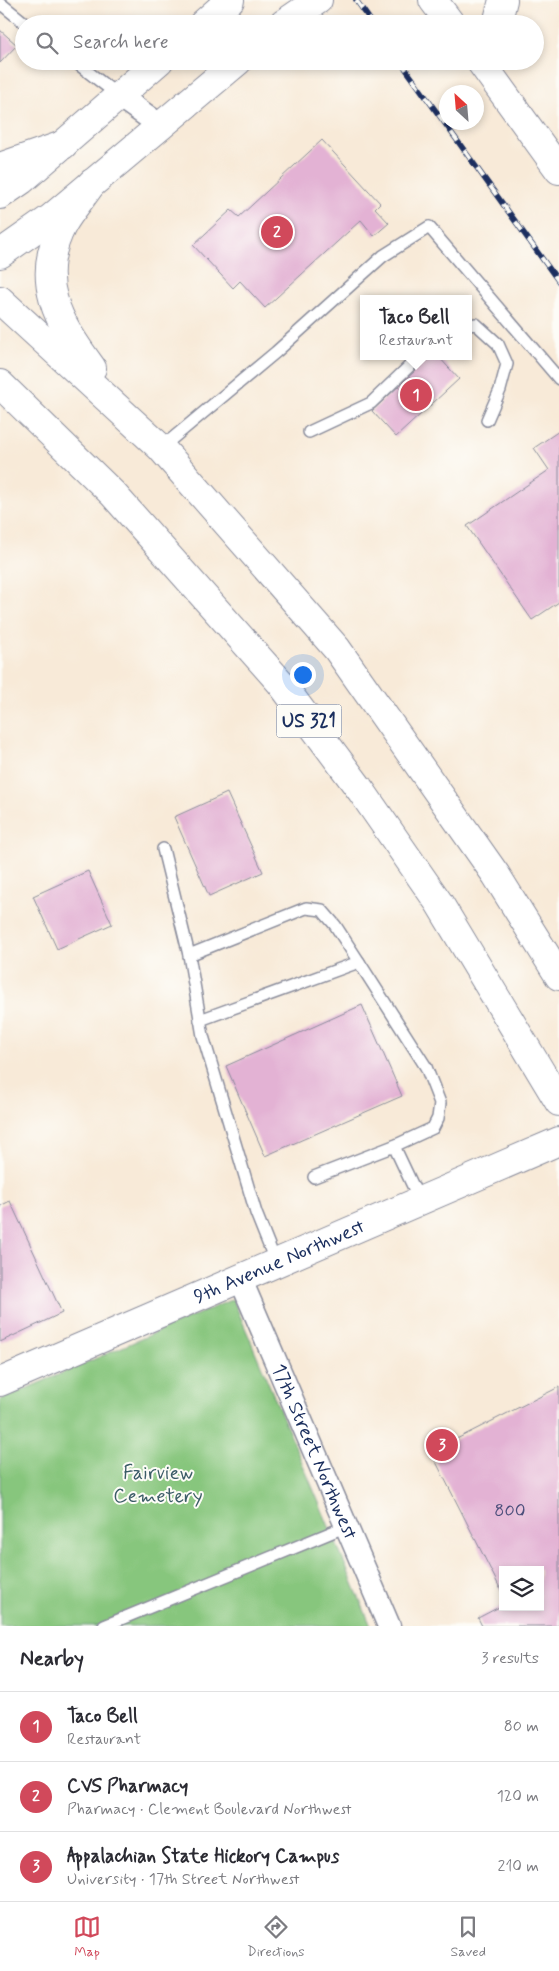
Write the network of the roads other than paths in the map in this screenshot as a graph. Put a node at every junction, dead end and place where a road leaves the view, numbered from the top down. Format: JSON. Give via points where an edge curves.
{"nodes":[{"id":1,"x":230,"y":0,"type":"edge"},
{"id":2,"x":318,"y":0,"type":"edge"},
{"id":3,"x":433,"y":0,"type":"edge"},
{"id":4,"x":503,"y":0,"type":"edge"},
{"id":5,"x":0,"y":3,"type":"edge"},
{"id":6,"x":15,"y":15,"type":"edge"},
{"id":7,"x":213,"y":15,"type":"edge"},
{"id":8,"x":296,"y":15,"type":"edge"},
{"id":9,"x":445,"y":15,"type":"edge"},
{"id":10,"x":499,"y":15,"type":"edge"},
{"id":11,"x":86,"y":70,"type":"edge"},
{"id":12,"x":149,"y":70,"type":"edge"},
{"id":13,"x":227,"y":70,"type":"edge"},
{"id":14,"x":491,"y":70,"type":"edge"},
{"id":15,"x":119,"y":96,"type":"junction"},
{"id":16,"x":161,"y":126,"type":"junction"},
{"id":17,"x":63,"y":145,"type":"junction"},
{"id":18,"x":0,"y":167,"type":"edge"},
{"id":19,"x":559,"y":170,"type":"edge"},
{"id":20,"x":92,"y":183,"type":"junction"},
{"id":21,"x":0,"y":195,"type":"edge"},
{"id":22,"x":0,"y":254,"type":"edge"},
{"id":23,"x":0,"y":300,"type":"edge"},
{"id":24,"x":472,"y":324,"type":"edge"},
{"id":25,"x":416,"y":360,"type":"edge"},
{"id":26,"x":559,"y":379,"type":"edge"},
{"id":27,"x":0,"y":384,"type":"edge"},
{"id":28,"x":487,"y":420,"type":"dead end"},
{"id":29,"x":133,"y":423,"type":"junction"},
{"id":30,"x":309,"y":432,"type":"dead end"},
{"id":31,"x":161,"y":448,"type":"junction"},
{"id":32,"x":163,"y":850,"type":"dead end"},
{"id":33,"x":189,"y":956,"type":"junction"},
{"id":34,"x":358,"y":962,"type":"junction"},
{"id":35,"x":559,"y":976,"type":"edge"},
{"id":36,"x":200,"y":1020,"type":"junction"},
{"id":37,"x":559,"y":1102,"type":"edge"},
{"id":38,"x":559,"y":1142,"type":"edge"},
{"id":39,"x":394,"y":1146,"type":"junction"},
{"id":40,"x":314,"y":1177,"type":"dead end"},
{"id":41,"x":420,"y":1201,"type":"junction"},
{"id":42,"x":276,"y":1263,"type":"junction"},
{"id":43,"x":240,"y":1278,"type":"junction"},
{"id":44,"x":0,"y":1382,"type":"edge"},
{"id":45,"x":347,"y":1526,"type":"junction"},
{"id":46,"x":104,"y":1626,"type":"edge"},
{"id":47,"x":389,"y":1626,"type":"edge"}],
"edges":[{"from":1,"to":7,"type":"main road"},
{"from":2,"to":8,"type":"main road"},
{"from":3,"to":9,"type":"main road"},
{"from":4,"to":10,"type":"main road"},
{"from":5,"to":6,"type":"lane"},
{"from":11,"to":15,"type":"lane"},
{"from":12,"to":15,"type":"main road"},
{"from":13,"to":16,"type":"main road"},
{"from":14,"to":19,"type":"main road"},
{"from":15,"to":16,"type":"street"},
{"from":15,"to":17,"type":"main road"},
{"from":16,"to":20,"type":"main road"},
{"from":17,"to":18,"type":"main road"},
{"from":17,"to":21,"type":"main road"},
{"from":20,"to":22,"type":"main road"},
{"from":20,"to":29,"type":"main road","via":[[63,224],[50,260],[51,298],[68,336]]},
{"from":23,"to":29,"type":"main road","number":"US 321"},
{"from":24,"to":28,"type":"lane","via":[[476,324],[498,344],[507,364]]},
{"from":25,"to":30,"type":"lane","via":[[372,403]]},
{"from":26,"to":31,"type":"lane","via":[[429,226],[383,256],[276,352]]},
{"from":27,"to":37,"type":"main road","number":"US 321","via":[[112,494],[280,682],[439,903]]},
{"from":29,"to":31,"type":"main road","number":"US 321"},
{"from":31,"to":35,"type":"main road","number":"US 321","via":[[337,649],[496,875]]},
{"from":32,"to":33,"type":"lane"},
{"from":33,"to":34,"type":"lane","via":[[306,908],[322,910]]},
{"from":33,"to":36,"type":"lane"},
{"from":34,"to":36,"type":"lane"},
{"from":34,"to":39,"type":"lane","via":[[426,1067],[440,1103],[433,1128]]},
{"from":36,"to":42,"type":"lane","via":[[256,1213]]},
{"from":38,"to":41,"type":"main road","name":"9th Avenue Northwest"},
{"from":39,"to":40,"type":"lane"},
{"from":39,"to":41,"type":"lane"},
{"from":41,"to":42,"type":"main road","name":"9th Avenue Northwest"},
{"from":42,"to":43,"type":"main road","name":"9th Avenue Northwest"},
{"from":43,"to":44,"type":"main road","name":"9th Avenue Northwest"},
{"from":43,"to":45,"type":"street","name":"17th Street Northwest"},
{"from":45,"to":46,"type":"lane"},
{"from":45,"to":47,"type":"street","name":"17th Street Northwest"}]}
